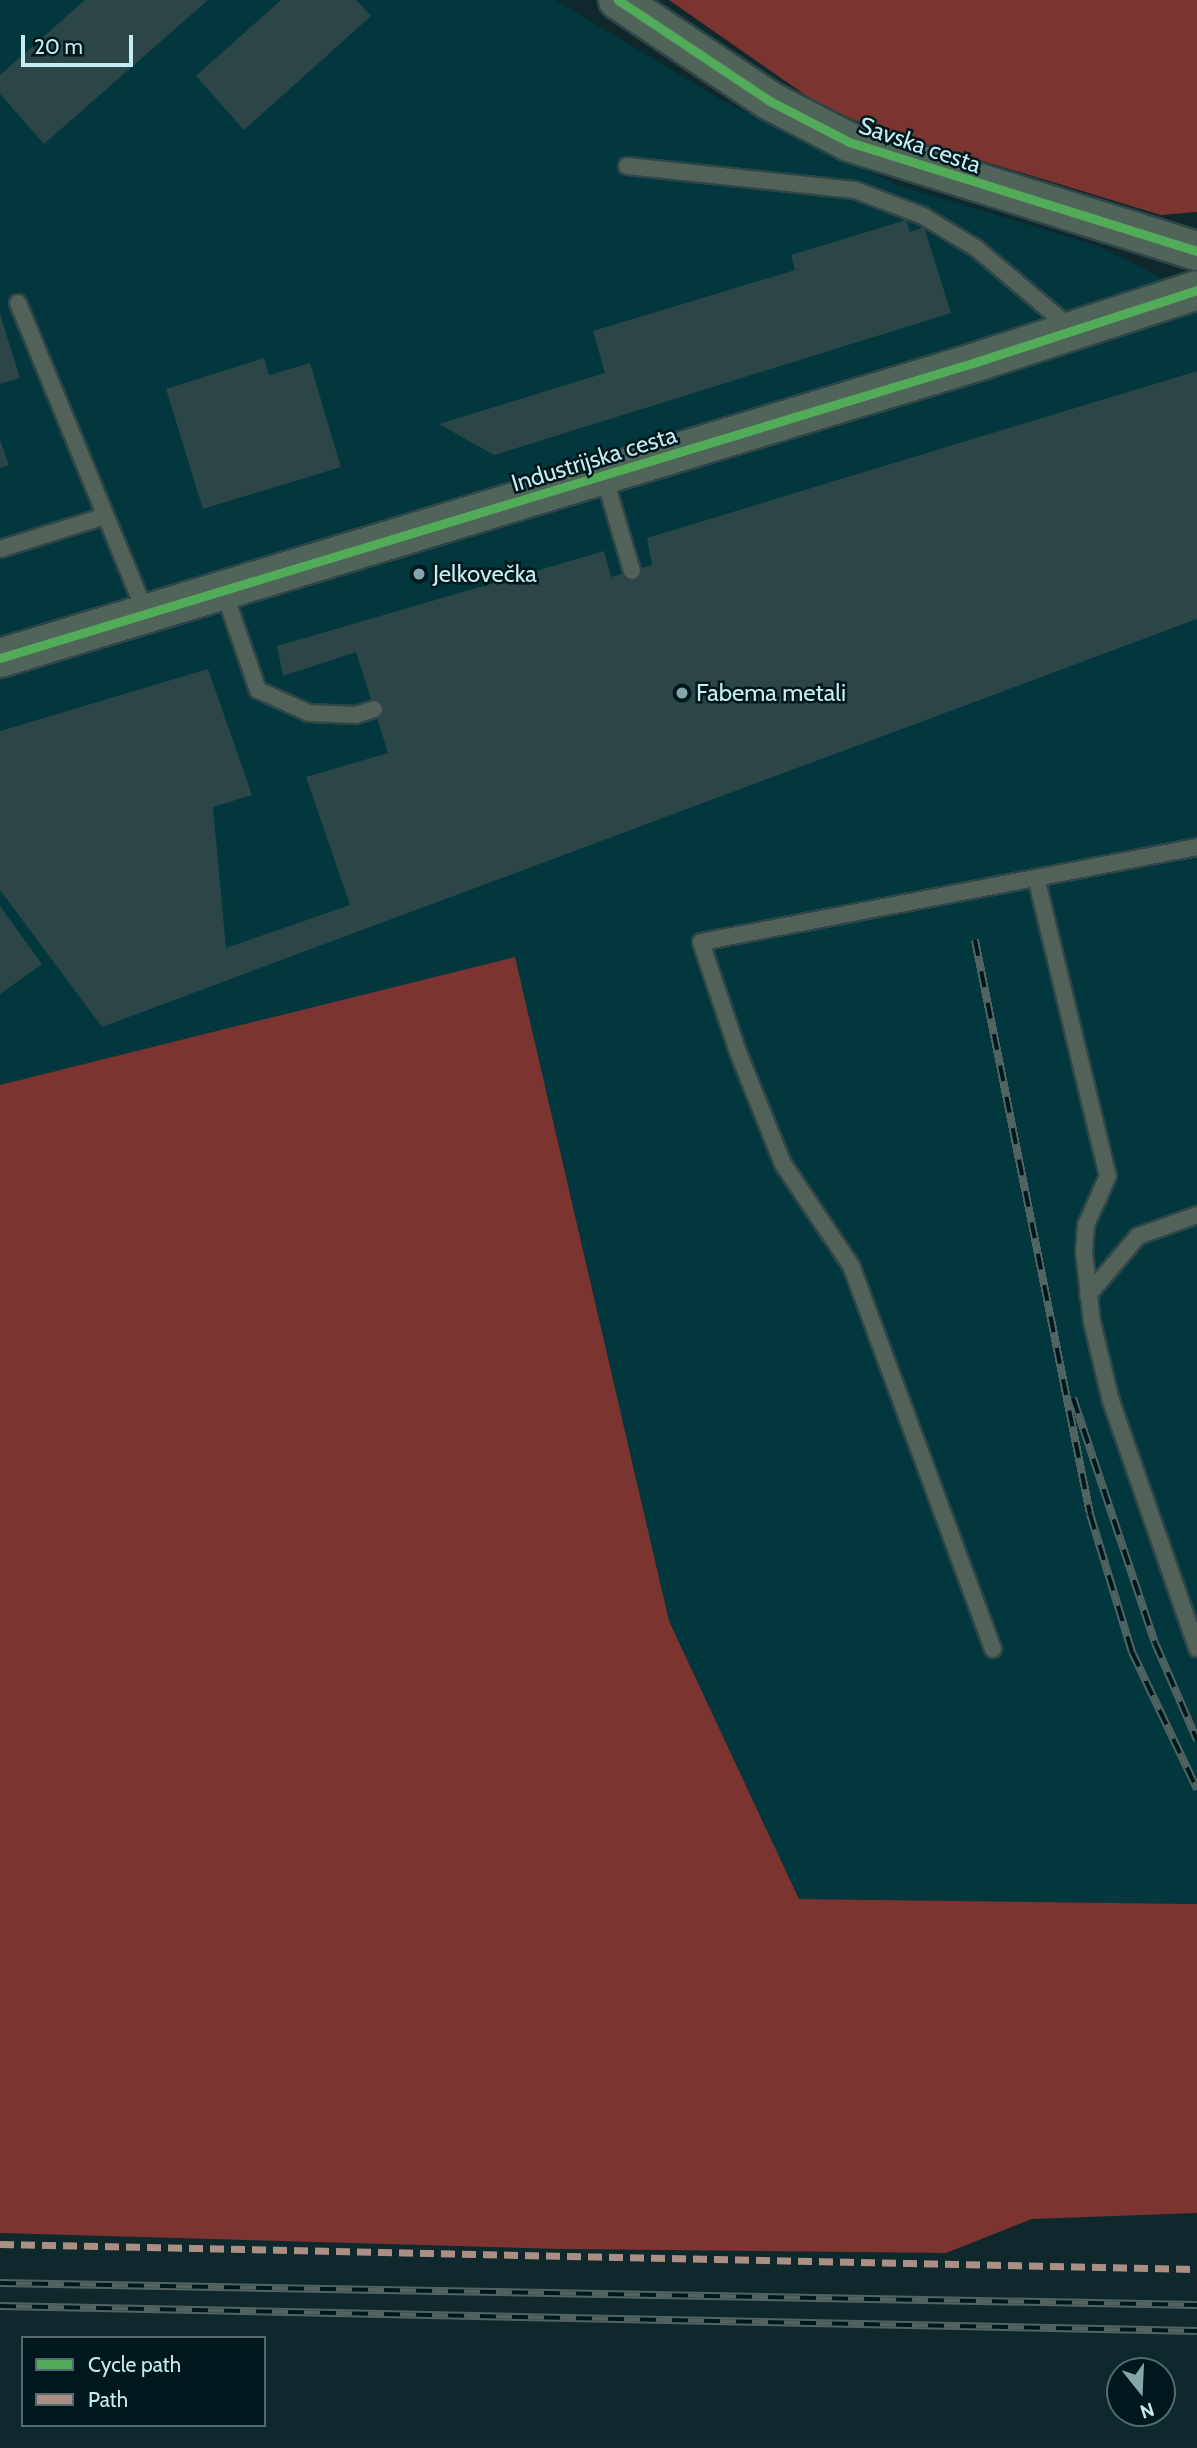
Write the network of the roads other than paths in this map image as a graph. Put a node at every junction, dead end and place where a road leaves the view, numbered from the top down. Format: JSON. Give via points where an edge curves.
{"nodes":[{"id":1,"x":618,"y":0,"type":"edge"},
{"id":2,"x":627,"y":166,"type":"dead end"},
{"id":3,"x":1197,"y":251,"type":"edge"},
{"id":4,"x":1197,"y":290,"type":"edge"},
{"id":5,"x":18,"y":303,"type":"dead end"},
{"id":6,"x":1074,"y":330,"type":"junction"},
{"id":7,"x":604,"y":476,"type":"junction"},
{"id":8,"x":105,"y":516,"type":"junction"},
{"id":9,"x":0,"y":549,"type":"edge"},
{"id":10,"x":632,"y":571,"type":"dead end"},
{"id":11,"x":224,"y":592,"type":"junction"},
{"id":12,"x":146,"y":614,"type":"junction"},
{"id":13,"x":0,"y":658,"type":"edge"},
{"id":14,"x":374,"y":709,"type":"dead end"},
{"id":15,"x":1197,"y":847,"type":"edge"},
{"id":16,"x":1037,"y":881,"type":"junction"},
{"id":17,"x":1197,"y":1215,"type":"edge"},
{"id":18,"x":1088,"y":1295,"type":"junction"},
{"id":19,"x":1197,"y":1648,"type":"edge"},
{"id":20,"x":993,"y":1649,"type":"dead end"}],
"edges":[{"from":1,"to":3,"type":"street","name":"Savska cesta","via":[[770,101],[849,142]]},
{"from":2,"to":6,"type":"lane","via":[[855,190],[923,216],[976,248]]},
{"from":4,"to":6,"type":"street","name":"Industrijska cesta"},
{"from":5,"to":8,"type":"lane"},
{"from":6,"to":7,"type":"street","name":"Industrijska cesta"},
{"from":7,"to":10,"type":"lane"},
{"from":7,"to":11,"type":"street","name":"Industrijska cesta"},
{"from":8,"to":9,"type":"lane"},
{"from":8,"to":12,"type":"lane"},
{"from":11,"to":12,"type":"street","name":"Industrijska cesta"},
{"from":11,"to":14,"type":"lane","via":[[258,690],[309,713],[356,715]]},
{"from":12,"to":13,"type":"street","name":"Industrijska cesta"},
{"from":15,"to":16,"type":"lane"},
{"from":16,"to":18,"type":"lane","via":[[1108,1176],[1086,1224]]},
{"from":16,"to":20,"type":"lane","via":[[701,942],[783,1164],[852,1267]]},
{"from":17,"to":18,"type":"lane","via":[[1138,1236]]},
{"from":18,"to":19,"type":"lane","via":[[1111,1401]]}]}
